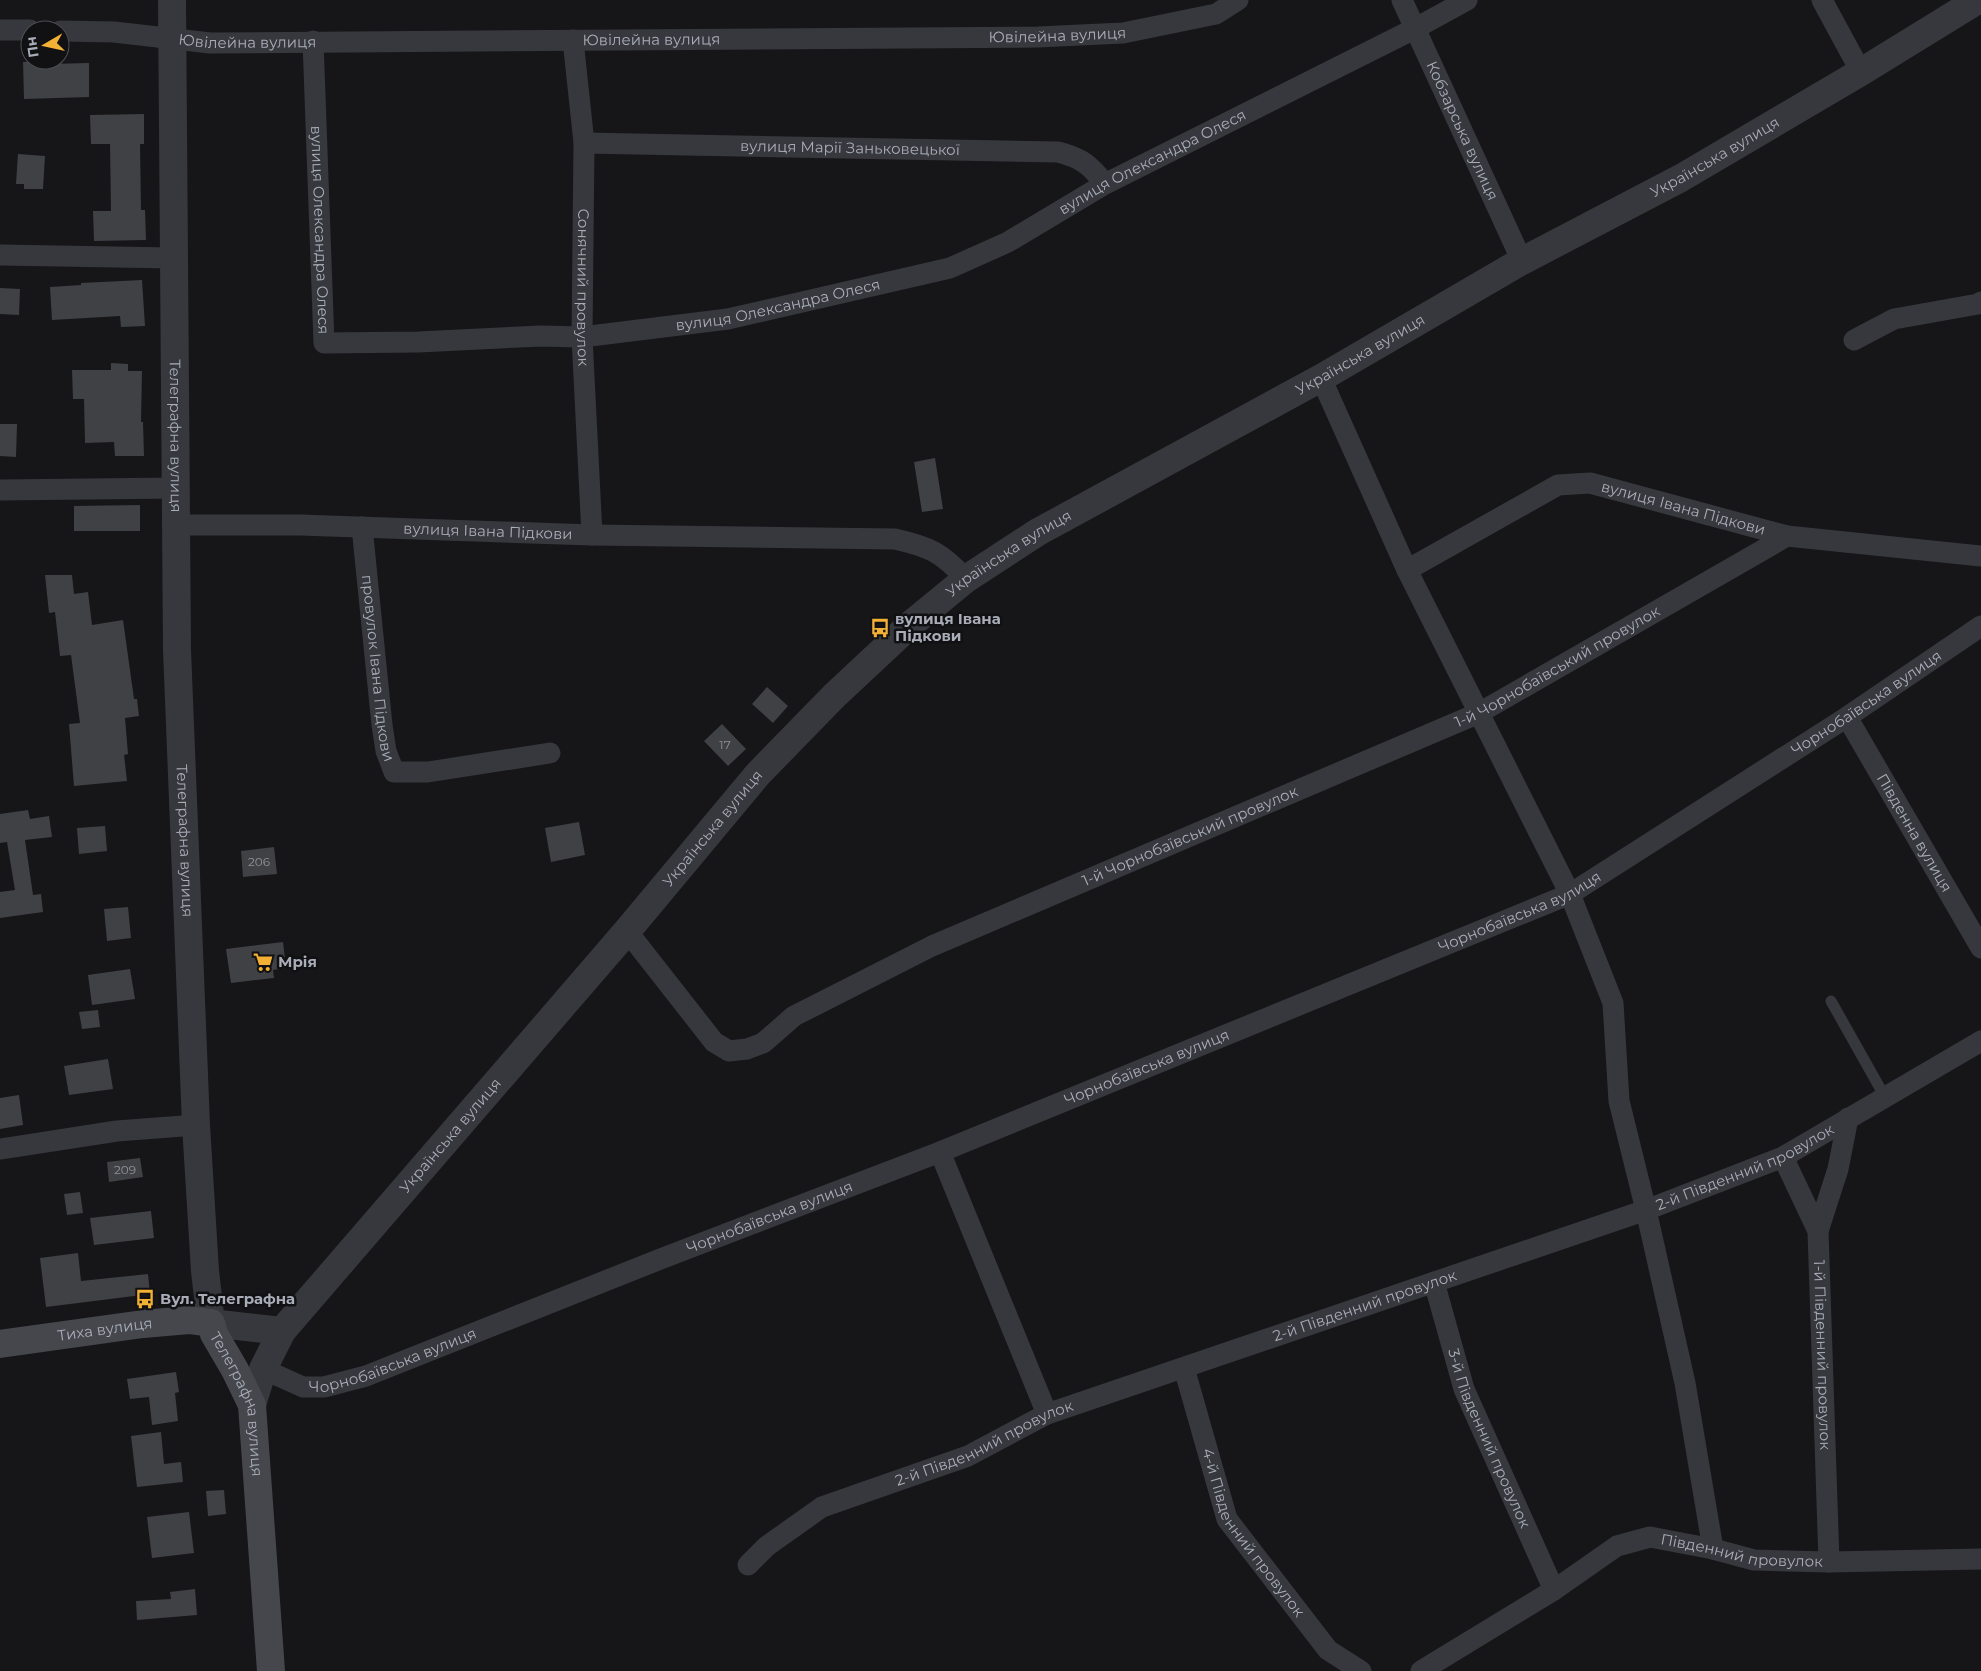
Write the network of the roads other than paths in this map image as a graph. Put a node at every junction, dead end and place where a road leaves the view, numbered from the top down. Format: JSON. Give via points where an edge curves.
{"nodes":[{"id":1,"x":172,"y":0,"type":"edge"},
{"id":2,"x":1238,"y":0,"type":"edge"},
{"id":3,"x":1402,"y":0,"type":"edge"},
{"id":4,"x":1467,"y":0,"type":"edge"},
{"id":5,"x":1822,"y":0,"type":"edge"},
{"id":6,"x":1978,"y":0,"type":"edge"},
{"id":7,"x":1416,"y":28,"type":"junction"},
{"id":8,"x":0,"y":30,"type":"edge"},
{"id":9,"x":20,"y":30,"type":"edge"},
{"id":10,"x":70,"y":31,"type":"edge"},
{"id":11,"x":173,"y":39,"type":"junction"},
{"id":12,"x":573,"y":40,"type":"junction"},
{"id":13,"x":314,"y":42,"type":"junction"},
{"id":14,"x":1861,"y":72,"type":"junction"},
{"id":15,"x":584,"y":143,"type":"junction"},
{"id":16,"x":1105,"y":184,"type":"junction"},
{"id":17,"x":0,"y":255,"type":"edge"},
{"id":18,"x":174,"y":258,"type":"junction"},
{"id":19,"x":1522,"y":261,"type":"junction"},
{"id":20,"x":1981,"y":302,"type":"edge"},
{"id":21,"x":582,"y":337,"type":"junction"},
{"id":22,"x":1854,"y":340,"type":"dead end"},
{"id":23,"x":1321,"y":378,"type":"junction"},
{"id":24,"x":176,"y":488,"type":"junction"},
{"id":25,"x":0,"y":490,"type":"edge"},
{"id":26,"x":177,"y":525,"type":"junction"},
{"id":27,"x":362,"y":527,"type":"junction"},
{"id":28,"x":592,"y":535,"type":"junction"},
{"id":29,"x":1787,"y":536,"type":"junction"},
{"id":30,"x":1981,"y":556,"type":"edge"},
{"id":31,"x":1407,"y":570,"type":"junction"},
{"id":32,"x":966,"y":579,"type":"junction"},
{"id":33,"x":1981,"y":626,"type":"edge"},
{"id":34,"x":1479,"y":713,"type":"junction"},
{"id":35,"x":1847,"y":717,"type":"junction"},
{"id":36,"x":550,"y":753,"type":"dead end"},
{"id":37,"x":1570,"y":894,"type":"junction"},
{"id":38,"x":627,"y":931,"type":"junction"},
{"id":39,"x":1981,"y":948,"type":"edge"},
{"id":40,"x":1831,"y":1001,"type":"dead end"},
{"id":41,"x":1981,"y":1041,"type":"edge"},
{"id":42,"x":1885,"y":1097,"type":"junction"},
{"id":43,"x":1848,"y":1118,"type":"junction"},
{"id":44,"x":196,"y":1124,"type":"junction"},
{"id":45,"x":0,"y":1149,"type":"edge"},
{"id":46,"x":940,"y":1152,"type":"junction"},
{"id":47,"x":1783,"y":1157,"type":"junction"},
{"id":48,"x":1646,"y":1210,"type":"junction"},
{"id":49,"x":1818,"y":1231,"type":"junction"},
{"id":50,"x":1434,"y":1282,"type":"junction"},
{"id":51,"x":211,"y":1322,"type":"junction"},
{"id":52,"x":282,"y":1331,"type":"junction"},
{"id":53,"x":0,"y":1344,"type":"edge"},
{"id":54,"x":1184,"y":1368,"type":"junction"},
{"id":55,"x":263,"y":1369,"type":"junction"},
{"id":56,"x":252,"y":1405,"type":"junction"},
{"id":57,"x":1047,"y":1414,"type":"junction"},
{"id":58,"x":1713,"y":1549,"type":"junction"},
{"id":59,"x":1981,"y":1559,"type":"edge"},
{"id":60,"x":1829,"y":1562,"type":"junction"},
{"id":61,"x":748,"y":1565,"type":"dead end"},
{"id":62,"x":1554,"y":1590,"type":"junction"},
{"id":63,"x":271,"y":1671,"type":"edge"},
{"id":64,"x":1361,"y":1671,"type":"edge"},
{"id":65,"x":1420,"y":1671,"type":"edge"}],
"edges":[{"from":1,"to":11,"type":"street","name":"Телеграфна вулиця"},
{"from":2,"to":12,"type":"street","name":"Ювілейна вулиця","via":[[1216,14],[1123,33],[1038,37]]},
{"from":3,"to":7,"type":"street","name":"Кобзарська вулиця"},
{"from":4,"to":7,"type":"street","name":"вулиця Олександра Олеся"},
{"from":5,"to":14,"type":"street"},
{"from":6,"to":14,"type":"street","name":"Українська вулиця"},
{"from":7,"to":16,"type":"street","name":"вулиця Олександра Олеся"},
{"from":7,"to":19,"type":"street","name":"Кобзарська вулиця"},
{"from":8,"to":9,"type":"street"},
{"from":10,"to":11,"type":"street","name":"Ювілейна вулиця","via":[[114,32]]},
{"from":11,"to":13,"type":"street","name":"Ювілейна вулиця","via":[[210,43]]},
{"from":11,"to":18,"type":"street","name":"Телеграфна вулиця"},
{"from":12,"to":13,"type":"street","name":"Ювілейна вулиця"},
{"from":12,"to":15,"type":"street","name":"Сонячний провулок"},
{"from":13,"to":21,"type":"street","name":"вулиця Олександра Олеся","via":[[324,343]]},
{"from":14,"to":19,"type":"street","name":"Українська вулиця","via":[[1681,178]]},
{"from":15,"to":16,"type":"street","name":"вулиця Марії Заньковецької","via":[[1058,152],[1077,157]]},
{"from":15,"to":21,"type":"street","name":"Сонячний провулок"},
{"from":16,"to":21,"type":"street","name":"вулиця Олександра Олеся","via":[[1008,242],[950,268],[728,319]]},
{"from":17,"to":18,"type":"street"},
{"from":18,"to":24,"type":"street","name":"Телеграфна вулиця"},
{"from":19,"to":23,"type":"street","name":"Українська вулиця"},
{"from":20,"to":22,"type":"street","via":[[1894,319]]},
{"from":21,"to":28,"type":"street","name":"Сонячний провулок"},
{"from":23,"to":31,"type":"street"},
{"from":23,"to":32,"type":"street","name":"Українська вулиця","via":[[1038,532]]},
{"from":24,"to":25,"type":"street"},
{"from":24,"to":26,"type":"street","name":"Телеграфна вулиця"},
{"from":26,"to":27,"type":"street","name":"вулиця Івана Підкови"},
{"from":26,"to":44,"type":"street","name":"Телеграфна вулиця","via":[[182,792]]},
{"from":27,"to":28,"type":"street","name":"вулиця Івана Підкови"},
{"from":27,"to":36,"type":"street","name":"провулок Івана Підкови","via":[[382,725],[386,751],[394,772],[428,772]]},
{"from":28,"to":32,"type":"street","name":"вулиця Івана Підкови","via":[[895,539],[924,545],[949,560]]},
{"from":29,"to":30,"type":"street","name":"вулиця Івана Підкови"},
{"from":29,"to":31,"type":"street","name":"вулиця Івана Підкови","via":[[1590,483],[1558,485]]},
{"from":29,"to":34,"type":"street","name":"1-й Чорнобаївський провулок"},
{"from":31,"to":34,"type":"street"},
{"from":32,"to":38,"type":"street","name":"Українська вулиця","via":[[899,635],[758,774]]},
{"from":33,"to":35,"type":"street","name":"Чорнобаївська вулиця"},
{"from":34,"to":37,"type":"street"},
{"from":34,"to":38,"type":"street","name":"1-й Чорнобаївський провулок","via":[[932,946],[794,1016],[763,1043],[747,1049],[729,1051],[714,1042]]},
{"from":35,"to":37,"type":"street","name":"Чорнобаївська вулиця"},
{"from":35,"to":39,"type":"street","name":"Південна вулиця"},
{"from":37,"to":46,"type":"street","name":"Чорнобаївська вулиця"},
{"from":37,"to":48,"type":"street","via":[[1613,1003],[1619,1101]]},
{"from":38,"to":52,"type":"street","name":"Українська вулиця"},
{"from":40,"to":42,"type":"lane"},
{"from":41,"to":42,"type":"street","name":"2-й Південний провулок"},
{"from":42,"to":43,"type":"street","name":"2-й Південний провулок"},
{"from":43,"to":47,"type":"street","name":"2-й Південний провулок"},
{"from":43,"to":49,"type":"street","via":[[1838,1168]]},
{"from":44,"to":45,"type":"street","via":[[117,1131]]},
{"from":44,"to":51,"type":"street","name":"Телеграфна вулиця","via":[[204,1263]]},
{"from":46,"to":55,"type":"street","name":"Чорнобаївська вулиця","via":[[366,1376],[324,1387],[303,1387]]},
{"from":46,"to":57,"type":"street"},
{"from":47,"to":48,"type":"street","name":"2-й Південний провулок"},
{"from":47,"to":49,"type":"street","name":"1-й Південний провулок"},
{"from":48,"to":50,"type":"street","name":"2-й Південний провулок"},
{"from":48,"to":58,"type":"street","via":[[1685,1383]]},
{"from":49,"to":60,"type":"street","name":"1-й Південний провулок"},
{"from":50,"to":54,"type":"street","name":"2-й Південний провулок"},
{"from":50,"to":62,"type":"street","name":"3-й Південний провулок","via":[[1464,1389]]},
{"from":51,"to":52,"type":"street"},
{"from":51,"to":53,"type":"main road","name":"Тиха вулиця","via":[[189,1320],[143,1324]]},
{"from":51,"to":56,"type":"main road","name":"Телеграфна вулиця","via":[[214,1334]]},
{"from":52,"to":55,"type":"street","name":"Українська вулиця"},
{"from":54,"to":57,"type":"street","name":"2-й Південний провулок"},
{"from":54,"to":64,"type":"street","name":"4-й Південний провулок","via":[[1227,1519],[1328,1650]]},
{"from":55,"to":56,"type":"street","name":"Українська вулиця"},
{"from":56,"to":63,"type":"main road","name":"Телеграфна вулиця"},
{"from":57,"to":61,"type":"street","name":"2-й Південний провулок","via":[[968,1456],[822,1507],[767,1546]]},
{"from":58,"to":60,"type":"street","name":"Південний провулок","via":[[1754,1560]]},
{"from":58,"to":62,"type":"street","name":"Південний провулок","via":[[1650,1537],[1618,1546]]},
{"from":59,"to":60,"type":"street","name":"Південний провулок"},
{"from":62,"to":65,"type":"street","name":"Південний провулок"}]}
